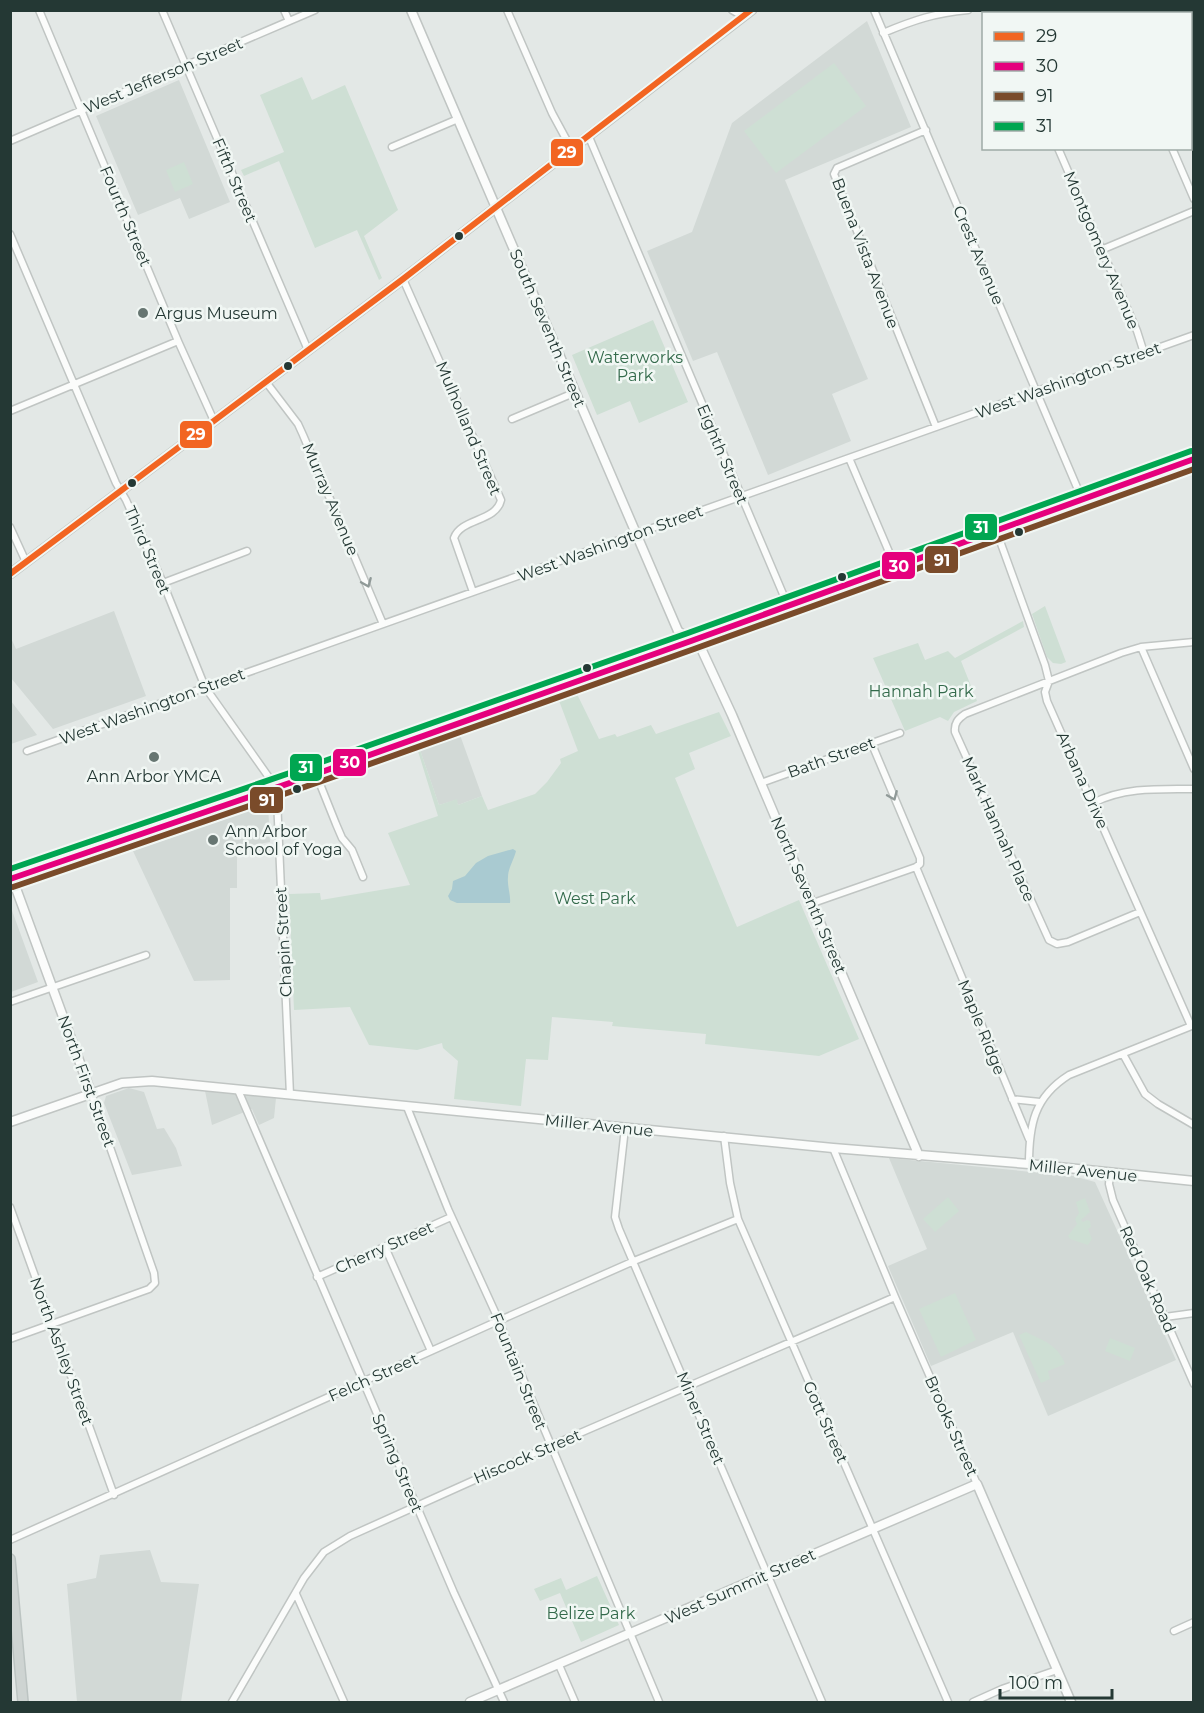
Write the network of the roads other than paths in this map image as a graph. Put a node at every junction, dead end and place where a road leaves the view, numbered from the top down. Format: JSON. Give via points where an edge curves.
{"nodes":[{"id":1,"x":39,"y":10,"type":"edge"},
{"id":2,"x":162,"y":10,"type":"edge"},
{"id":3,"x":284,"y":10,"type":"edge"},
{"id":4,"x":315,"y":10,"type":"edge"},
{"id":5,"x":411,"y":10,"type":"edge"},
{"id":6,"x":507,"y":10,"type":"edge"},
{"id":7,"x":732,"y":10,"type":"edge"},
{"id":8,"x":752,"y":10,"type":"edge"},
{"id":9,"x":874,"y":10,"type":"edge"},
{"id":10,"x":968,"y":10,"type":"edge"},
{"id":11,"x":743,"y":14,"type":"edge"},
{"id":12,"x":289,"y":21,"type":"junction"},
{"id":13,"x":884,"y":33,"type":"junction"},
{"id":14,"x":185,"y":65,"type":"junction"},
{"id":15,"x":82,"y":110,"type":"junction"},
{"id":16,"x":458,"y":119,"type":"junction"},
{"id":17,"x":926,"y":130,"type":"junction"},
{"id":18,"x":589,"y":137,"type":"junction"},
{"id":19,"x":10,"y":141,"type":"edge"},
{"id":20,"x":392,"y":147,"type":"dead end"},
{"id":21,"x":572,"y":150,"type":"junction"},
{"id":22,"x":1059,"y":150,"type":"edge"},
{"id":23,"x":1173,"y":150,"type":"edge"},
{"id":24,"x":1194,"y":199,"type":"edge"},
{"id":25,"x":497,"y":207,"type":"junction"},
{"id":26,"x":1194,"y":211,"type":"edge"},
{"id":27,"x":10,"y":234,"type":"edge"},
{"id":28,"x":1101,"y":250,"type":"junction"},
{"id":29,"x":403,"y":279,"type":"junction"},
{"id":30,"x":1194,"y":335,"type":"edge"},
{"id":31,"x":178,"y":341,"type":"junction"},
{"id":32,"x":308,"y":350,"type":"junction"},
{"id":33,"x":1144,"y":353,"type":"junction"},
{"id":34,"x":266,"y":382,"type":"junction"},
{"id":35,"x":74,"y":384,"type":"junction"},
{"id":36,"x":1037,"y":391,"type":"junction"},
{"id":37,"x":576,"y":392,"type":"junction"},
{"id":38,"x":10,"y":411,"type":"edge"},
{"id":39,"x":512,"y":419,"type":"dead end"},
{"id":40,"x":214,"y":421,"type":"junction"},
{"id":41,"x":936,"y":427,"type":"junction"},
{"id":42,"x":849,"y":458,"type":"junction"},
{"id":43,"x":1193,"y":462,"type":"edge"},
{"id":44,"x":122,"y":491,"type":"junction"},
{"id":45,"x":740,"y":496,"type":"junction"},
{"id":46,"x":1082,"y":499,"type":"junction"},
{"id":47,"x":10,"y":527,"type":"edge"},
{"id":48,"x":996,"y":530,"type":"junction"},
{"id":49,"x":636,"y":534,"type":"junction"},
{"id":50,"x":247,"y":551,"type":"dead end"},
{"id":51,"x":26,"y":562,"type":"junction"},
{"id":52,"x":895,"y":566,"type":"junction"},
{"id":53,"x":10,"y":574,"type":"edge"},
{"id":54,"x":163,"y":584,"type":"junction"},
{"id":55,"x":473,"y":592,"type":"junction"},
{"id":56,"x":786,"y":606,"type":"junction"},
{"id":57,"x":383,"y":624,"type":"junction"},
{"id":58,"x":691,"y":641,"type":"junction"},
{"id":59,"x":1194,"y":642,"type":"edge"},
{"id":60,"x":1141,"y":647,"type":"junction"},
{"id":61,"x":1049,"y":681,"type":"junction"},
{"id":62,"x":205,"y":687,"type":"junction"},
{"id":63,"x":900,"y":733,"type":"dead end"},
{"id":64,"x":870,"y":742,"type":"junction"},
{"id":65,"x":27,"y":751,"type":"dead end"},
{"id":66,"x":1194,"y":769,"type":"edge"},
{"id":67,"x":316,"y":774,"type":"junction"},
{"id":68,"x":761,"y":783,"type":"junction"},
{"id":69,"x":274,"y":789,"type":"junction"},
{"id":70,"x":1194,"y":789,"type":"edge"},
{"id":71,"x":1093,"y":803,"type":"junction"},
{"id":72,"x":916,"y":867,"type":"junction"},
{"id":73,"x":11,"y":876,"type":"edge"},
{"id":74,"x":363,"y":877,"type":"dead end"},
{"id":75,"x":813,"y":903,"type":"junction"},
{"id":76,"x":1140,"y":912,"type":"junction"},
{"id":77,"x":146,"y":955,"type":"dead end"},
{"id":78,"x":53,"y":987,"type":"junction"},
{"id":79,"x":10,"y":1002,"type":"edge"},
{"id":80,"x":1192,"y":1025,"type":"edge"},
{"id":81,"x":1123,"y":1054,"type":"junction"},
{"id":82,"x":238,"y":1090,"type":"junction"},
{"id":83,"x":91,"y":1093,"type":"junction"},
{"id":84,"x":290,"y":1095,"type":"junction"},
{"id":85,"x":1012,"y":1099,"type":"junction"},
{"id":86,"x":1040,"y":1102,"type":"junction"},
{"id":87,"x":407,"y":1107,"type":"junction"},
{"id":88,"x":10,"y":1122,"type":"edge"},
{"id":89,"x":1194,"y":1125,"type":"edge"},
{"id":90,"x":625,"y":1128,"type":"junction"},
{"id":91,"x":724,"y":1136,"type":"junction"},
{"id":92,"x":1029,"y":1139,"type":"junction"},
{"id":93,"x":833,"y":1148,"type":"junction"},
{"id":94,"x":919,"y":1156,"type":"junction"},
{"id":95,"x":1029,"y":1164,"type":"junction"},
{"id":96,"x":1110,"y":1173,"type":"junction"},
{"id":97,"x":1194,"y":1181,"type":"edge"},
{"id":98,"x":10,"y":1207,"type":"edge"},
{"id":99,"x":451,"y":1217,"type":"junction"},
{"id":100,"x":738,"y":1219,"type":"junction"},
{"id":101,"x":385,"y":1247,"type":"junction"},
{"id":102,"x":634,"y":1261,"type":"junction"},
{"id":103,"x":317,"y":1277,"type":"junction"},
{"id":104,"x":895,"y":1297,"type":"junction"},
{"id":105,"x":1194,"y":1313,"type":"edge"},
{"id":106,"x":1165,"y":1317,"type":"junction"},
{"id":107,"x":498,"y":1321,"type":"junction"},
{"id":108,"x":52,"y":1325,"type":"junction"},
{"id":109,"x":10,"y":1339,"type":"edge"},
{"id":110,"x":791,"y":1341,"type":"junction"},
{"id":111,"x":431,"y":1352,"type":"junction"},
{"id":112,"x":363,"y":1382,"type":"junction"},
{"id":113,"x":1194,"y":1384,"type":"edge"},
{"id":114,"x":688,"y":1388,"type":"junction"},
{"id":115,"x":550,"y":1446,"type":"junction"},
{"id":116,"x":977,"y":1484,"type":"junction"},
{"id":117,"x":114,"y":1495,"type":"junction"},
{"id":118,"x":416,"y":1505,"type":"junction"},
{"id":119,"x":873,"y":1528,"type":"junction"},
{"id":120,"x":10,"y":1540,"type":"edge"},
{"id":121,"x":10,"y":1559,"type":"edge"},
{"id":122,"x":766,"y":1575,"type":"junction"},
{"id":123,"x":296,"y":1594,"type":"junction"},
{"id":124,"x":1194,"y":1622,"type":"edge"},
{"id":125,"x":1174,"y":1631,"type":"dead end"},
{"id":126,"x":630,"y":1635,"type":"junction"},
{"id":127,"x":559,"y":1665,"type":"junction"},
{"id":128,"x":1057,"y":1670,"type":"junction"},
{"id":129,"x":498,"y":1690,"type":"junction"},
{"id":130,"x":23,"y":1702,"type":"edge"},
{"id":131,"x":232,"y":1702,"type":"edge"},
{"id":132,"x":344,"y":1702,"type":"edge"},
{"id":133,"x":471,"y":1702,"type":"edge"},
{"id":134,"x":504,"y":1702,"type":"edge"},
{"id":135,"x":575,"y":1702,"type":"edge"},
{"id":136,"x":659,"y":1702,"type":"edge"},
{"id":137,"x":822,"y":1702,"type":"edge"},
{"id":138,"x":948,"y":1702,"type":"edge"},
{"id":139,"x":974,"y":1702,"type":"edge"},
{"id":140,"x":1071,"y":1702,"type":"edge"}],
"edges":[{"from":1,"to":15,"type":"street","name":"Fourth Street"},
{"from":2,"to":14,"type":"street","name":"Fifth Street"},
{"from":3,"to":12,"type":"street"},
{"from":4,"to":12,"type":"street","name":"West Jefferson Street"},
{"from":5,"to":16,"type":"street","name":"South Seventh Street"},
{"from":6,"to":21,"type":"street"},
{"from":7,"to":11,"type":"street"},
{"from":8,"to":11,"type":"street"},
{"from":9,"to":13,"type":"street","name":"Crest Avenue"},
{"from":10,"to":13,"type":"street","via":[[924,17]]},
{"from":11,"to":18,"type":"street"},
{"from":12,"to":14,"type":"street","name":"West Jefferson Street"},
{"from":13,"to":17,"type":"street","name":"Crest Avenue"},
{"from":14,"to":15,"type":"street","name":"West Jefferson Street"},
{"from":14,"to":32,"type":"street","name":"Fifth Street"},
{"from":15,"to":19,"type":"street","name":"West Jefferson Street"},
{"from":15,"to":31,"type":"street","name":"Fourth Street"},
{"from":16,"to":20,"type":"street"},
{"from":16,"to":25,"type":"street","name":"South Seventh Street"},
{"from":17,"to":36,"type":"street","name":"Crest Avenue"},
{"from":17,"to":41,"type":"street","name":"Buena Vista Avenue","via":[[837,168],[834,174]]},
{"from":18,"to":21,"type":"street"},
{"from":18,"to":45,"type":"street","name":"Eighth Street"},
{"from":21,"to":25,"type":"street"},
{"from":22,"to":28,"type":"street","name":"Montgomery Avenue"},
{"from":23,"to":24,"type":"street"},
{"from":25,"to":29,"type":"street"},
{"from":25,"to":37,"type":"street","name":"South Seventh Street"},
{"from":26,"to":28,"type":"street"},
{"from":27,"to":35,"type":"street","name":"Third Street"},
{"from":28,"to":33,"type":"street","name":"Montgomery Avenue"},
{"from":29,"to":32,"type":"street"},
{"from":29,"to":55,"type":"street","name":"Mulholland Street","via":[[501,500],[494,512],[455,533]]},
{"from":30,"to":33,"type":"street","name":"West Washington Street"},
{"from":31,"to":35,"type":"street"},
{"from":31,"to":40,"type":"street","name":"Fourth Street"},
{"from":32,"to":34,"type":"street"},
{"from":33,"to":36,"type":"street","name":"West Washington Street"},
{"from":34,"to":40,"type":"street"},
{"from":34,"to":57,"type":"street","name":"Murray Avenue","one_way":true,"via":[[303,435]]},
{"from":35,"to":38,"type":"street"},
{"from":35,"to":44,"type":"street","name":"Third Street"},
{"from":36,"to":41,"type":"street","name":"West Washington Street"},
{"from":36,"to":46,"type":"street","name":"Crest Avenue"},
{"from":37,"to":39,"type":"street"},
{"from":37,"to":49,"type":"street","name":"South Seventh Street"},
{"from":40,"to":44,"type":"street"},
{"from":41,"to":42,"type":"street","name":"West Washington Street"},
{"from":42,"to":45,"type":"street","name":"West Washington Street"},
{"from":42,"to":52,"type":"street"},
{"from":43,"to":46,"type":"main road"},
{"from":44,"to":51,"type":"street"},
{"from":44,"to":54,"type":"street","name":"Third Street"},
{"from":45,"to":49,"type":"street","name":"West Washington Street"},
{"from":45,"to":56,"type":"street","name":"Eighth Street"},
{"from":46,"to":48,"type":"main road"},
{"from":47,"to":51,"type":"street"},
{"from":48,"to":52,"type":"main road"},
{"from":48,"to":61,"type":"street","name":"Arbana Drive"},
{"from":49,"to":55,"type":"street","name":"West Washington Street"},
{"from":49,"to":58,"type":"street","name":"South Seventh Street","via":[[678,631]]},
{"from":50,"to":54,"type":"street"},
{"from":51,"to":53,"type":"street"},
{"from":52,"to":56,"type":"main road"},
{"from":54,"to":62,"type":"street","name":"Third Street"},
{"from":55,"to":57,"type":"street","name":"West Washington Street"},
{"from":56,"to":58,"type":"main road"},
{"from":57,"to":62,"type":"street","name":"West Washington Street"},
{"from":58,"to":67,"type":"main road"},
{"from":58,"to":68,"type":"street","name":"North Seventh Street","via":[[700,646]]},
{"from":59,"to":60,"type":"street"},
{"from":60,"to":61,"type":"street"},
{"from":60,"to":66,"type":"street"},
{"from":61,"to":71,"type":"street","name":"Arbana Drive","via":[[1047,701]]},
{"from":61,"to":76,"type":"street","name":"Mark Hannah Place","via":[[964,714],[956,722],[955,732],[1050,940],[1057,944],[1068,942]]},
{"from":62,"to":65,"type":"street","name":"West Washington Street"},
{"from":62,"to":69,"type":"street","name":"Third Street"},
{"from":63,"to":64,"type":"street","name":"Bath Street"},
{"from":64,"to":68,"type":"street","name":"Bath Street"},
{"from":64,"to":72,"type":"street","name":"Maple Ridge","one_way":true,"via":[[920,858]]},
{"from":67,"to":69,"type":"main road"},
{"from":67,"to":74,"type":"street"},
{"from":68,"to":75,"type":"street","name":"North Seventh Street"},
{"from":69,"to":73,"type":"main road"},
{"from":69,"to":84,"type":"street","name":"Chapin Street"},
{"from":70,"to":71,"type":"street","via":[[1145,789]]},
{"from":71,"to":76,"type":"street","name":"Arbana Drive"},
{"from":72,"to":75,"type":"street"},
{"from":72,"to":85,"type":"street","name":"Maple Ridge"},
{"from":73,"to":78,"type":"street","name":"North First Street"},
{"from":75,"to":94,"type":"street","name":"North Seventh Street"},
{"from":76,"to":80,"type":"street","name":"Arbana Drive"},
{"from":77,"to":78,"type":"street"},
{"from":78,"to":79,"type":"street"},
{"from":78,"to":83,"type":"street","name":"North First Street"},
{"from":80,"to":81,"type":"street"},
{"from":81,"to":86,"type":"street","via":[[1069,1075],[1057,1082]]},
{"from":81,"to":89,"type":"street","via":[[1145,1094]]},
{"from":82,"to":83,"type":"street","name":"Miller Avenue","via":[[139,1081]]},
{"from":82,"to":84,"type":"street","name":"Miller Avenue"},
{"from":82,"to":103,"type":"street","name":"Spring Street"},
{"from":83,"to":88,"type":"street","name":"Miller Avenue"},
{"from":83,"to":108,"type":"street","name":"North First Street","via":[[154,1273],[154,1286]]},
{"from":84,"to":87,"type":"street","name":"Miller Avenue"},
{"from":85,"to":86,"type":"street"},
{"from":85,"to":92,"type":"street","name":"Maple Ridge"},
{"from":86,"to":92,"type":"street"},
{"from":87,"to":90,"type":"street","name":"Miller Avenue"},
{"from":87,"to":99,"type":"street","name":"Fountain Street"},
{"from":90,"to":91,"type":"street","name":"Miller Avenue"},
{"from":90,"to":102,"type":"street","name":"Miner Street","via":[[615,1217]]},
{"from":91,"to":93,"type":"street","name":"Miller Avenue"},
{"from":91,"to":100,"type":"street","name":"Gott Street"},
{"from":92,"to":95,"type":"street"},
{"from":93,"to":94,"type":"street","name":"Miller Avenue"},
{"from":93,"to":104,"type":"street","name":"Brooks Street"},
{"from":94,"to":95,"type":"street","name":"Miller Avenue"},
{"from":95,"to":96,"type":"street","name":"Miller Avenue"},
{"from":96,"to":97,"type":"street","name":"Miller Avenue"},
{"from":96,"to":106,"type":"street","name":"Red Oak Road","via":[[1113,1200]]},
{"from":98,"to":108,"type":"street","name":"North Ashley Street"},
{"from":99,"to":101,"type":"street","name":"Cherry Street"},
{"from":99,"to":107,"type":"street","name":"Fountain Street"},
{"from":100,"to":102,"type":"street","name":"Felch Street"},
{"from":100,"to":110,"type":"street","name":"Gott Street"},
{"from":101,"to":103,"type":"street","name":"Cherry Street"},
{"from":101,"to":111,"type":"street"},
{"from":102,"to":107,"type":"street","name":"Felch Street"},
{"from":102,"to":114,"type":"street","name":"Miner Street"},
{"from":103,"to":112,"type":"street","name":"Spring Street"},
{"from":104,"to":110,"type":"street","name":"Hiscock Street"},
{"from":104,"to":116,"type":"street","name":"Brooks Street"},
{"from":105,"to":106,"type":"street"},
{"from":106,"to":113,"type":"street","name":"Red Oak Road"},
{"from":107,"to":111,"type":"street","name":"Felch Street"},
{"from":107,"to":115,"type":"street","name":"Fountain Street"},
{"from":108,"to":109,"type":"street"},
{"from":108,"to":117,"type":"street","name":"North Ashley Street"},
{"from":110,"to":114,"type":"street","name":"Hiscock Street"},
{"from":110,"to":119,"type":"street","name":"Gott Street"},
{"from":111,"to":112,"type":"street","name":"Felch Street"},
{"from":112,"to":117,"type":"street","name":"Felch Street"},
{"from":112,"to":118,"type":"street","name":"Spring Street"},
{"from":114,"to":115,"type":"street","name":"Hiscock Street"},
{"from":114,"to":122,"type":"street","name":"Miner Street"},
{"from":115,"to":118,"type":"street","name":"Hiscock Street"},
{"from":115,"to":126,"type":"street","name":"Fountain Street"},
{"from":116,"to":119,"type":"street","name":"West Summit Street"},
{"from":116,"to":128,"type":"street","name":"Brooks Street"},
{"from":117,"to":120,"type":"street","name":"Felch Street"},
{"from":118,"to":123,"type":"street","name":"Hiscock Street","via":[[334,1544],[315,1561]]},
{"from":118,"to":129,"type":"street","name":"Spring Street"},
{"from":119,"to":122,"type":"street","name":"West Summit Street"},
{"from":119,"to":138,"type":"street","name":"Gott Street"},
{"from":121,"to":130,"type":"main road"},
{"from":122,"to":126,"type":"street","name":"West Summit Street"},
{"from":122,"to":137,"type":"street","name":"Miner Street"},
{"from":123,"to":131,"type":"street","name":"Hiscock Street"},
{"from":123,"to":132,"type":"street"},
{"from":124,"to":125,"type":"street"},
{"from":126,"to":127,"type":"street","name":"West Summit Street"},
{"from":126,"to":136,"type":"street","name":"Fountain Street"},
{"from":127,"to":129,"type":"street","name":"West Summit Street"},
{"from":127,"to":135,"type":"street"},
{"from":128,"to":139,"type":"street"},
{"from":128,"to":140,"type":"street","name":"Brooks Street"},
{"from":129,"to":133,"type":"street","name":"West Summit Street"},
{"from":129,"to":134,"type":"street","name":"Spring Street"}]}
